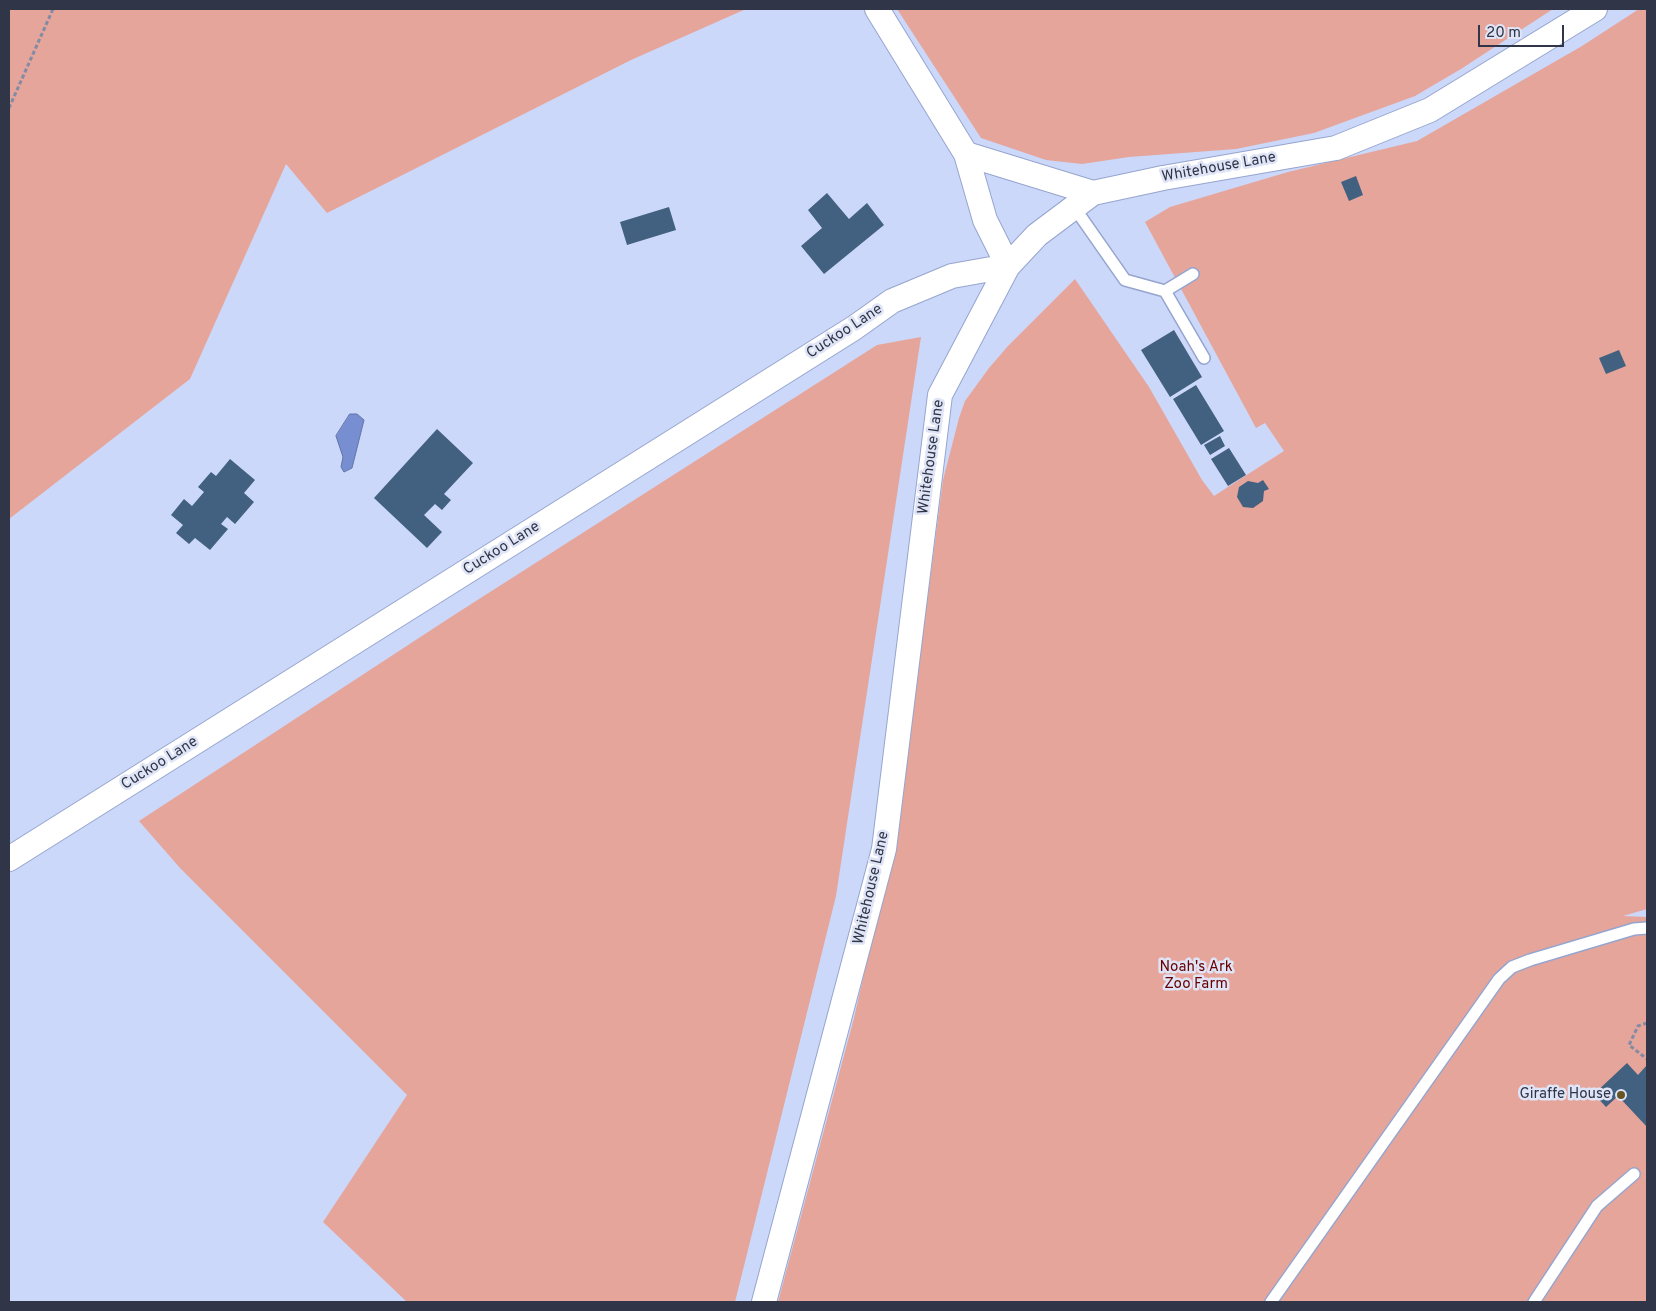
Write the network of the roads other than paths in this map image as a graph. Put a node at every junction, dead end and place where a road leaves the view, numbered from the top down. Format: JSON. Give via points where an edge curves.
{"nodes":[{"id":1,"x":877,"y":9,"type":"edge"},
{"id":2,"x":1595,"y":9,"type":"edge"},
{"id":3,"x":966,"y":154,"type":"junction"},
{"id":4,"x":1084,"y":200,"type":"junction"},
{"id":5,"x":1008,"y":266,"type":"junction"},
{"id":6,"x":1193,"y":274,"type":"dead end"},
{"id":7,"x":1165,"y":291,"type":"junction"},
{"id":8,"x":1204,"y":358,"type":"dead end"},
{"id":9,"x":9,"y":859,"type":"edge"},
{"id":10,"x":1647,"y":928,"type":"edge"},
{"id":11,"x":1634,"y":1174,"type":"dead end"},
{"id":12,"x":764,"y":1302,"type":"edge"},
{"id":13,"x":1271,"y":1302,"type":"edge"},
{"id":14,"x":1534,"y":1302,"type":"edge"}],
"edges":[{"from":1,"to":3,"type":"street"},
{"from":2,"to":4,"type":"street","name":"Whitehouse Lane","via":[[1430,110],[1336,148],[1163,178]]},
{"from":3,"to":4,"type":"street"},
{"from":3,"to":5,"type":"street","via":[[985,220]]},
{"from":4,"to":5,"type":"street","name":"Whitehouse Lane","via":[[1037,235]]},
{"from":4,"to":7,"type":"lane","via":[[1125,280]]},
{"from":5,"to":9,"type":"street","name":"Cuckoo Lane","via":[[952,276],[892,300],[854,328]]},
{"from":5,"to":12,"type":"street","name":"Whitehouse Lane","via":[[940,395],[884,848]]},
{"from":6,"to":7,"type":"lane"},
{"from":7,"to":8,"type":"lane"},
{"from":10,"to":13,"type":"lane","via":[[1530,960],[1512,967],[1498,979]]},
{"from":11,"to":14,"type":"lane","via":[[1597,1206]]}]}
